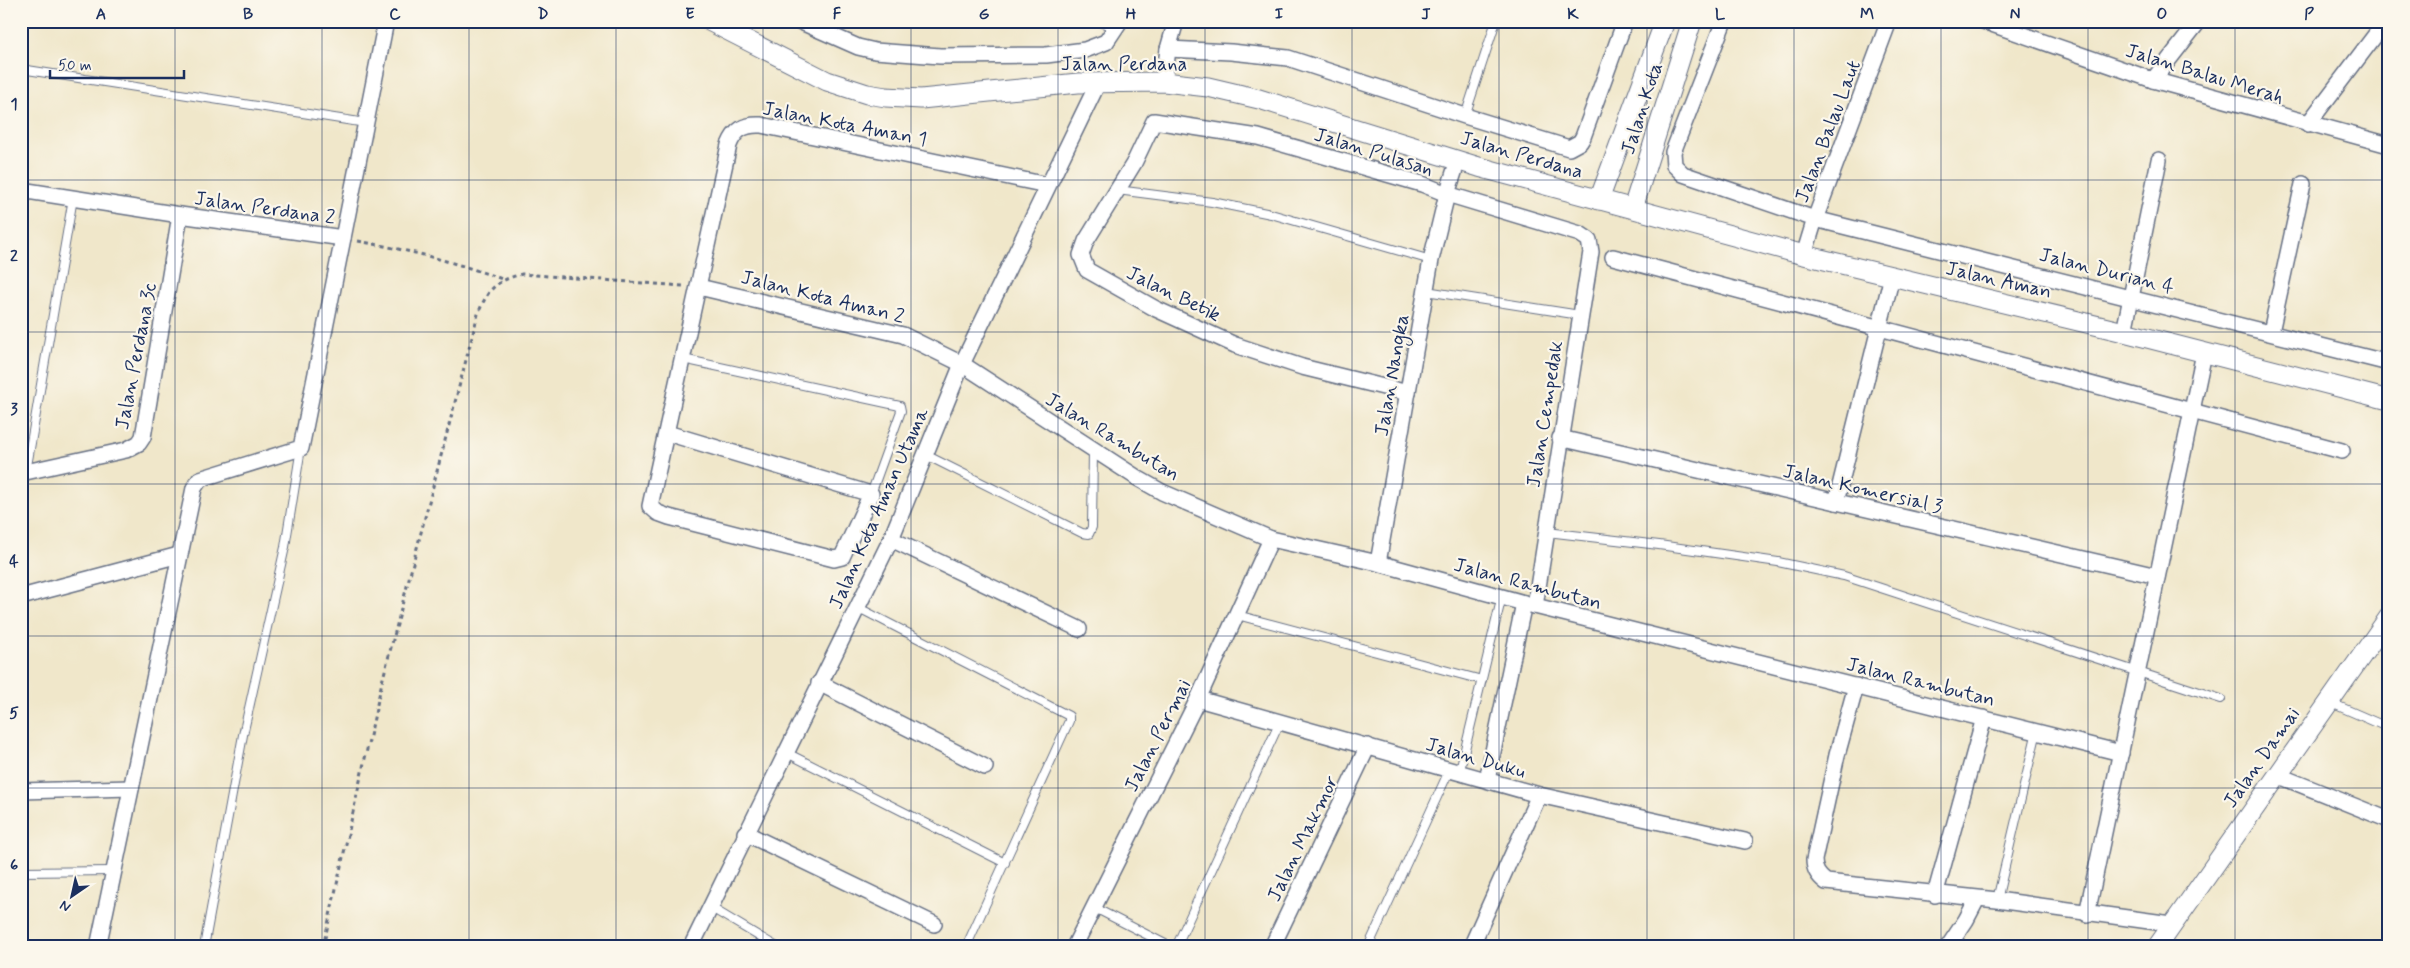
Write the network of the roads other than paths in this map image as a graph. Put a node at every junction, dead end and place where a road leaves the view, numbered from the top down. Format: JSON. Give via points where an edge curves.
{"nodes":[{"id":1,"x":386,"y":21,"type":"edge"},
{"id":2,"x":709,"y":21,"type":"edge"},
{"id":3,"x":799,"y":21,"type":"edge"},
{"id":4,"x":1097,"y":21,"type":"edge"},
{"id":5,"x":1176,"y":21,"type":"edge"},
{"id":6,"x":1496,"y":21,"type":"edge"},
{"id":7,"x":1625,"y":21,"type":"edge"},
{"id":8,"x":1665,"y":21,"type":"edge"},
{"id":9,"x":1692,"y":21,"type":"edge"},
{"id":10,"x":1724,"y":21,"type":"edge"},
{"id":11,"x":1890,"y":21,"type":"edge"},
{"id":12,"x":1984,"y":21,"type":"edge"},
{"id":13,"x":2199,"y":21,"type":"edge"},
{"id":14,"x":2386,"y":21,"type":"edge"},
{"id":15,"x":1118,"y":24,"type":"edge"},
{"id":16,"x":1168,"y":49,"type":"junction"},
{"id":17,"x":21,"y":69,"type":"edge"},
{"id":18,"x":2153,"y":80,"type":"junction"},
{"id":19,"x":1164,"y":82,"type":"junction"},
{"id":20,"x":1098,"y":83,"type":"junction"},
{"id":21,"x":1465,"y":116,"type":"junction"},
{"id":22,"x":1154,"y":121,"type":"joint"},
{"id":23,"x":366,"y":123,"type":"junction"},
{"id":24,"x":2308,"y":124,"type":"junction"},
{"id":25,"x":2389,"y":145,"type":"edge"},
{"id":26,"x":1458,"y":160,"type":"junction"},
{"id":27,"x":2159,"y":160,"type":"dead end"},
{"id":28,"x":2302,"y":184,"type":"dead end"},
{"id":29,"x":1047,"y":185,"type":"junction"},
{"id":30,"x":21,"y":190,"type":"edge"},
{"id":31,"x":1117,"y":190,"type":"junction"},
{"id":32,"x":1447,"y":194,"type":"junction"},
{"id":33,"x":73,"y":198,"type":"junction"},
{"id":34,"x":1600,"y":200,"type":"junction"},
{"id":35,"x":1633,"y":208,"type":"junction"},
{"id":36,"x":180,"y":216,"type":"junction"},
{"id":37,"x":1815,"y":219,"type":"junction"},
{"id":38,"x":1580,"y":234,"type":"joint"},
{"id":39,"x":343,"y":238,"type":"junction"},
{"id":40,"x":1804,"y":255,"type":"junction"},
{"id":41,"x":1614,"y":257,"type":"dead end"},
{"id":42,"x":1431,"y":260,"type":"junction"},
{"id":43,"x":1892,"y":276,"type":"junction"},
{"id":44,"x":699,"y":287,"type":"junction"},
{"id":45,"x":1426,"y":291,"type":"junction"},
{"id":46,"x":2132,"y":297,"type":"junction"},
{"id":47,"x":1580,"y":315,"type":"junction"},
{"id":48,"x":1880,"y":328,"type":"junction"},
{"id":49,"x":2124,"y":332,"type":"junction"},
{"id":50,"x":2271,"y":332,"type":"junction"},
{"id":51,"x":2204,"y":353,"type":"junction"},
{"id":52,"x":683,"y":360,"type":"junction"},
{"id":53,"x":2389,"y":363,"type":"edge"},
{"id":54,"x":962,"y":364,"type":"junction"},
{"id":55,"x":1408,"y":393,"type":"junction"},
{"id":56,"x":2389,"y":400,"type":"edge"},
{"id":57,"x":2192,"y":411,"type":"junction"},
{"id":58,"x":667,"y":433,"type":"junction"},
{"id":59,"x":1560,"y":438,"type":"junction"},
{"id":60,"x":301,"y":448,"type":"junction"},
{"id":61,"x":1093,"y":450,"type":"junction"},
{"id":62,"x":2342,"y":450,"type":"dead end"},
{"id":63,"x":926,"y":455,"type":"junction"},
{"id":64,"x":24,"y":473,"type":"edge"},
{"id":65,"x":871,"y":494,"type":"junction"},
{"id":66,"x":1836,"y":502,"type":"junction"},
{"id":67,"x":1546,"y":532,"type":"junction"},
{"id":68,"x":891,"y":539,"type":"junction"},
{"id":69,"x":1271,"y":539,"type":"junction"},
{"id":70,"x":179,"y":556,"type":"junction"},
{"id":71,"x":1378,"y":564,"type":"junction"},
{"id":72,"x":2157,"y":576,"type":"junction"},
{"id":73,"x":1502,"y":596,"type":"junction"},
{"id":74,"x":21,"y":597,"type":"edge"},
{"id":75,"x":1530,"y":605,"type":"junction"},
{"id":76,"x":858,"y":607,"type":"junction"},
{"id":77,"x":1237,"y":615,"type":"junction"},
{"id":78,"x":2389,"y":617,"type":"edge"},
{"id":79,"x":1078,"y":629,"type":"dead end"},
{"id":80,"x":2381,"y":640,"type":"edge"},
{"id":81,"x":2137,"y":672,"type":"junction"},
{"id":82,"x":1482,"y":680,"type":"junction"},
{"id":83,"x":820,"y":683,"type":"junction"},
{"id":84,"x":1856,"y":686,"type":"junction"},
{"id":85,"x":2221,"y":698,"type":"dead end"},
{"id":86,"x":1198,"y":699,"type":"junction"},
{"id":87,"x":2328,"y":702,"type":"junction"},
{"id":88,"x":1984,"y":718,"type":"junction"},
{"id":89,"x":1280,"y":722,"type":"junction"},
{"id":90,"x":2389,"y":728,"type":"edge"},
{"id":91,"x":2037,"y":731,"type":"junction"},
{"id":92,"x":1368,"y":746,"type":"junction"},
{"id":93,"x":785,"y":752,"type":"junction"},
{"id":94,"x":2121,"y":753,"type":"junction"},
{"id":95,"x":985,"y":767,"type":"dead end"},
{"id":96,"x":1454,"y":772,"type":"junction"},
{"id":97,"x":2277,"y":774,"type":"junction"},
{"id":98,"x":1486,"y":780,"type":"junction"},
{"id":99,"x":131,"y":788,"type":"junction"},
{"id":100,"x":21,"y":790,"type":"edge"},
{"id":101,"x":1539,"y":795,"type":"junction"},
{"id":102,"x":2389,"y":820,"type":"edge"},
{"id":103,"x":745,"y":833,"type":"junction"},
{"id":104,"x":1745,"y":841,"type":"dead end"},
{"id":105,"x":1005,"y":863,"type":"junction"},
{"id":106,"x":114,"y":871,"type":"junction"},
{"id":107,"x":21,"y":872,"type":"edge"},
{"id":108,"x":1934,"y":894,"type":"junction"},
{"id":109,"x":1997,"y":900,"type":"junction"},
{"id":110,"x":1093,"y":906,"type":"junction"},
{"id":111,"x":710,"y":907,"type":"junction"},
{"id":112,"x":1971,"y":910,"type":"junction"},
{"id":113,"x":2087,"y":914,"type":"junction"},
{"id":114,"x":934,"y":924,"type":"dead end"},
{"id":115,"x":2172,"y":924,"type":"junction"},
{"id":116,"x":98,"y":947,"type":"edge"},
{"id":117,"x":204,"y":947,"type":"edge"},
{"id":118,"x":691,"y":947,"type":"edge"},
{"id":119,"x":777,"y":947,"type":"edge"},
{"id":120,"x":966,"y":947,"type":"edge"},
{"id":121,"x":1074,"y":947,"type":"edge"},
{"id":122,"x":1171,"y":947,"type":"edge"},
{"id":123,"x":1176,"y":947,"type":"edge"},
{"id":124,"x":1272,"y":947,"type":"edge"},
{"id":125,"x":1368,"y":947,"type":"edge"},
{"id":126,"x":1471,"y":947,"type":"edge"},
{"id":127,"x":1948,"y":947,"type":"edge"},
{"id":128,"x":2157,"y":947,"type":"edge"}],
"edges":[{"from":1,"to":23,"type":"street","name":"Jalan Perdana 2"},
{"from":2,"to":20,"type":"street","name":"Jalan Perdana","via":[[806,72],[867,94],[921,100]]},
{"from":3,"to":15,"type":"street","via":[[858,47],[940,56],[1046,55],[1085,50],[1106,42]]},
{"from":4,"to":15,"type":"lane"},
{"from":5,"to":16,"type":"street"},
{"from":6,"to":21,"type":"lane"},
{"from":7,"to":21,"type":"street","via":[[1583,137],[1575,146],[1563,147]]},
{"from":8,"to":34,"type":"street","name":"Jalan Kota"},
{"from":9,"to":35,"type":"street","name":"Jalan Kota"},
{"from":10,"to":37,"type":"street","name":"Jalan Durian 4","via":[[1673,152],[1674,165],[1683,174]]},
{"from":11,"to":37,"type":"street","name":"Jalan Balau Laut"},
{"from":12,"to":18,"type":"street","name":"Jalan Balau Merah"},
{"from":13,"to":18,"type":"street"},
{"from":14,"to":24,"type":"street"},
{"from":16,"to":19,"type":"street"},
{"from":16,"to":21,"type":"street","via":[[1288,58]]},
{"from":17,"to":23,"type":"lane"},
{"from":18,"to":24,"type":"street","name":"Jalan Balau Merah"},
{"from":19,"to":20,"type":"street","name":"Jalan Perdana"},
{"from":19,"to":26,"type":"street","name":"Jalan Perdana","via":[[1208,86],[1259,99]]},
{"from":20,"to":29,"type":"street","name":"Jalan Kota Aman Utama"},
{"from":22,"to":31,"type":"street","name":"Jalan Betik"},
{"from":22,"to":32,"type":"street","name":"Jalan Pulasan","via":[[1258,138]]},
{"from":23,"to":39,"type":"street","name":"Jalan Perdana 2"},
{"from":24,"to":25,"type":"street","name":"Jalan Balau Merah"},
{"from":26,"to":32,"type":"street","name":"Jalan Nangka"},
{"from":26,"to":34,"type":"street","name":"Jalan Perdana"},
{"from":27,"to":46,"type":"street"},
{"from":28,"to":50,"type":"street"},
{"from":29,"to":44,"type":"street","name":"Jalan Kota Aman 1","via":[[761,124],[744,126],[729,145]]},
{"from":29,"to":54,"type":"street","name":"Jalan Kota Aman Utama"},
{"from":30,"to":33,"type":"street","name":"Jalan Perdana 2"},
{"from":31,"to":42,"type":"lane","via":[[1212,202],[1271,214]]},
{"from":31,"to":55,"type":"street","name":"Jalan Betik","via":[[1084,247],[1083,263],[1093,275],[1235,346],[1302,367]]},
{"from":32,"to":38,"type":"street","name":"Jalan Pulasan"},
{"from":32,"to":42,"type":"street","name":"Jalan Nangka"},
{"from":33,"to":36,"type":"street","name":"Jalan Perdana 2"},
{"from":33,"to":64,"type":"lane"},
{"from":34,"to":35,"type":"street","name":"Jalan Aman"},
{"from":35,"to":40,"type":"street","name":"Jalan Aman"},
{"from":36,"to":39,"type":"street","name":"Jalan Perdana 2"},
{"from":36,"to":64,"type":"street","name":"Jalan Perdana 3c","via":[[142,437],[126,450]]},
{"from":37,"to":40,"type":"street","name":"Jalan Balau Laut"},
{"from":37,"to":46,"type":"street","name":"Jalan Durian 4"},
{"from":38,"to":47,"type":"street","name":"Jalan Cempedak","via":[[1589,240],[1591,252]]},
{"from":39,"to":60,"type":"street"},
{"from":40,"to":43,"type":"street","name":"Jalan Aman"},
{"from":41,"to":48,"type":"street"},
{"from":42,"to":45,"type":"street","name":"Jalan Nangka"},
{"from":43,"to":48,"type":"street"},
{"from":43,"to":49,"type":"street","name":"Jalan Aman"},
{"from":44,"to":52,"type":"street","name":"Jalan Kota Aman 1"},
{"from":44,"to":54,"type":"street","name":"Jalan Kota Aman 2","via":[[890,331]]},
{"from":45,"to":47,"type":"lane"},
{"from":45,"to":55,"type":"street","name":"Jalan Nangka"},
{"from":46,"to":49,"type":"street"},
{"from":46,"to":50,"type":"street","name":"Jalan Durian 4"},
{"from":47,"to":59,"type":"street","name":"Jalan Cempedak"},
{"from":48,"to":57,"type":"street"},
{"from":48,"to":66,"type":"street"},
{"from":49,"to":51,"type":"street","name":"Jalan Aman"},
{"from":50,"to":53,"type":"street","name":"Jalan Durian 4"},
{"from":51,"to":56,"type":"street","name":"Jalan Aman"},
{"from":51,"to":57,"type":"street"},
{"from":52,"to":58,"type":"street","name":"Jalan Kota Aman 1"},
{"from":52,"to":65,"type":"lane","via":[[900,406],[901,411]]},
{"from":54,"to":61,"type":"street","name":"Jalan Rambutan"},
{"from":54,"to":63,"type":"street","name":"Jalan Kota Aman Utama"},
{"from":55,"to":71,"type":"street","name":"Jalan Nangka"},
{"from":57,"to":62,"type":"street"},
{"from":57,"to":72,"type":"street"},
{"from":58,"to":65,"type":"street"},
{"from":58,"to":65,"type":"street","name":"Jalan Kota Aman 1","via":[[650,506],[669,517],[839,560]]},
{"from":59,"to":66,"type":"street","name":"Jalan Komersial 3"},
{"from":59,"to":67,"type":"street","name":"Jalan Cempedak"},
{"from":60,"to":70,"type":"street","via":[[200,479],[194,488]]},
{"from":60,"to":117,"type":"lane","via":[[285,547],[243,735]]},
{"from":61,"to":63,"type":"lane","via":[[1092,527],[1089,534]]},
{"from":61,"to":69,"type":"street","name":"Jalan Rambutan","via":[[1162,492]]},
{"from":63,"to":68,"type":"street","name":"Jalan Kota Aman Utama"},
{"from":66,"to":72,"type":"street","name":"Jalan Komersial 3"},
{"from":67,"to":75,"type":"street","name":"Jalan Cempedak"},
{"from":67,"to":81,"type":"lane","via":[[1659,544],[1778,562],[1844,576]]},
{"from":68,"to":76,"type":"street","name":"Jalan Kota Aman Utama"},
{"from":68,"to":79,"type":"street"},
{"from":69,"to":71,"type":"street","name":"Jalan Rambutan"},
{"from":69,"to":77,"type":"street","name":"Jalan Permai"},
{"from":70,"to":74,"type":"street"},
{"from":70,"to":99,"type":"street"},
{"from":71,"to":73,"type":"street","name":"Jalan Rambutan"},
{"from":72,"to":81,"type":"street"},
{"from":73,"to":75,"type":"street","name":"Jalan Rambutan"},
{"from":73,"to":82,"type":"lane"},
{"from":75,"to":84,"type":"street","name":"Jalan Rambutan"},
{"from":75,"to":98,"type":"street","name":"Jalan Cempedak"},
{"from":76,"to":83,"type":"street","name":"Jalan Kota Aman Utama"},
{"from":76,"to":105,"type":"lane","via":[[1069,716]]},
{"from":77,"to":82,"type":"lane"},
{"from":77,"to":86,"type":"street","name":"Jalan Permai"},
{"from":78,"to":80,"type":"street","name":"Jalan Damai"},
{"from":80,"to":87,"type":"street","name":"Jalan Damai"},
{"from":81,"to":85,"type":"lane"},
{"from":81,"to":94,"type":"street"},
{"from":82,"to":96,"type":"lane"},
{"from":83,"to":93,"type":"street","name":"Jalan Kota Aman Utama"},
{"from":83,"to":95,"type":"street"},
{"from":84,"to":88,"type":"street","name":"Jalan Rambutan"},
{"from":84,"to":108,"type":"street","via":[[1814,860],[1816,872],[1826,882]]},
{"from":86,"to":89,"type":"street","name":"Jalan Duku"},
{"from":86,"to":110,"type":"street","name":"Jalan Permai"},
{"from":87,"to":90,"type":"lane"},
{"from":87,"to":97,"type":"street","name":"Jalan Damai"},
{"from":88,"to":91,"type":"street","name":"Jalan Rambutan"},
{"from":88,"to":108,"type":"street"},
{"from":89,"to":92,"type":"street","name":"Jalan Duku"},
{"from":89,"to":123,"type":"lane"},
{"from":91,"to":94,"type":"street","name":"Jalan Rambutan"},
{"from":91,"to":109,"type":"lane"},
{"from":92,"to":96,"type":"street","name":"Jalan Duku"},
{"from":92,"to":124,"type":"street","name":"Jalan Makmor"},
{"from":93,"to":103,"type":"street","name":"Jalan Kota Aman Utama"},
{"from":93,"to":105,"type":"lane"},
{"from":94,"to":113,"type":"street"},
{"from":96,"to":98,"type":"street","name":"Jalan Duku"},
{"from":96,"to":125,"type":"lane"},
{"from":97,"to":102,"type":"street"},
{"from":97,"to":115,"type":"street","name":"Jalan Damai"},
{"from":98,"to":101,"type":"street","name":"Jalan Duku"},
{"from":99,"to":100,"type":"street"},
{"from":99,"to":106,"type":"street"},
{"from":101,"to":104,"type":"street","name":"Jalan Duku"},
{"from":101,"to":126,"type":"street"},
{"from":103,"to":111,"type":"street","name":"Jalan Kota Aman Utama"},
{"from":103,"to":114,"type":"street"},
{"from":105,"to":120,"type":"lane"},
{"from":106,"to":107,"type":"lane"},
{"from":106,"to":116,"type":"street"},
{"from":108,"to":112,"type":"street"},
{"from":109,"to":112,"type":"street"},
{"from":109,"to":113,"type":"street"},
{"from":110,"to":121,"type":"street","name":"Jalan Permai"},
{"from":110,"to":122,"type":"lane"},
{"from":111,"to":118,"type":"street","name":"Jalan Kota Aman Utama"},
{"from":111,"to":119,"type":"lane"},
{"from":112,"to":127,"type":"street"},
{"from":113,"to":115,"type":"street"},
{"from":115,"to":128,"type":"street","name":"Jalan Damai"}]}
